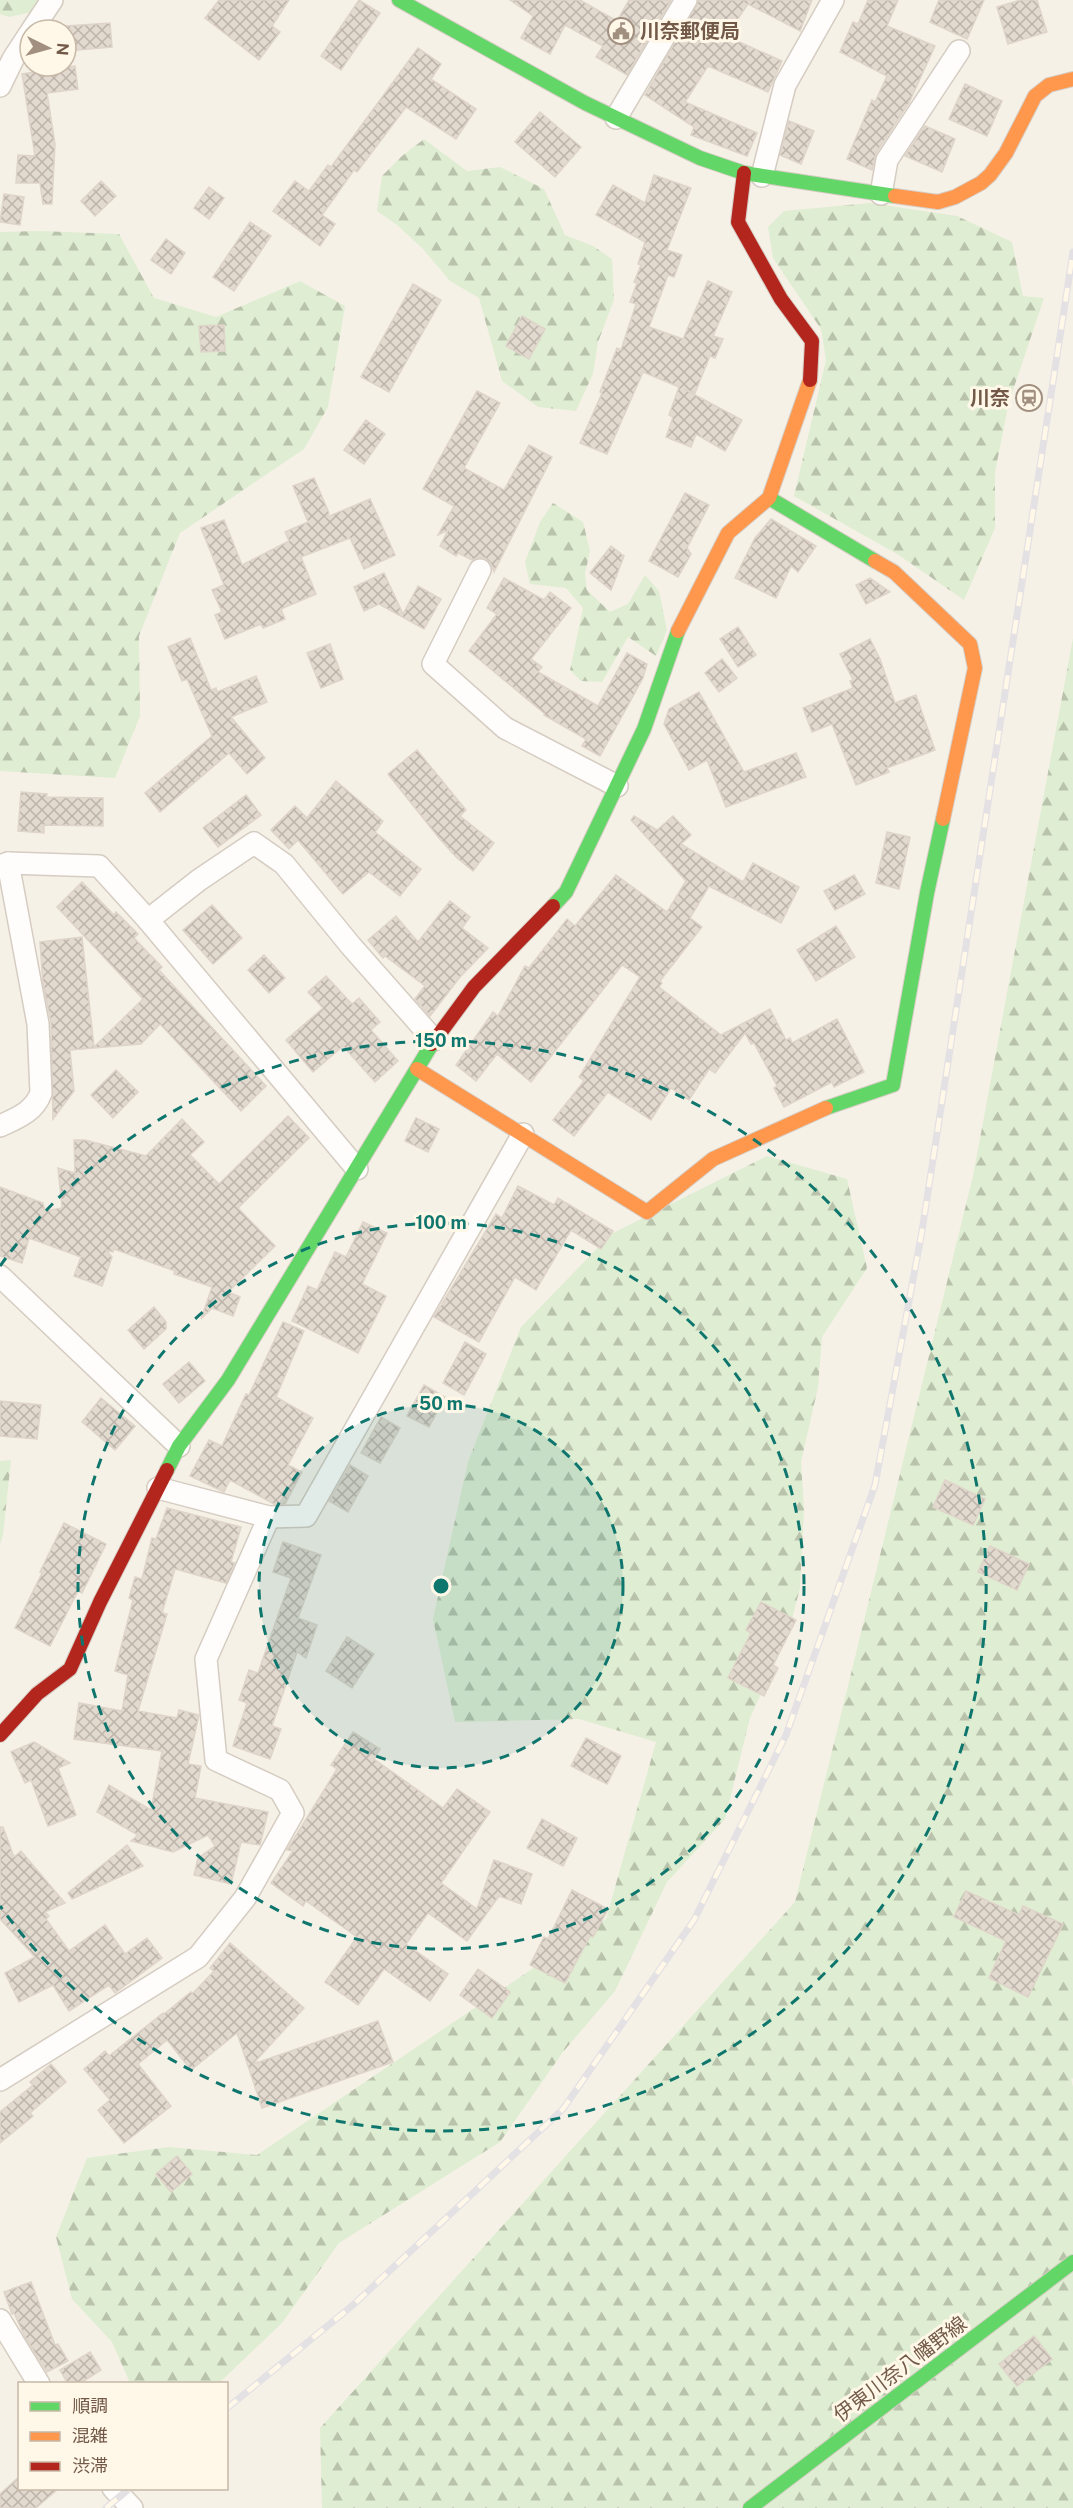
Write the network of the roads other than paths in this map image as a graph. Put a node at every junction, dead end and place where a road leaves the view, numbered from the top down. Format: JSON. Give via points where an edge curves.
{"nodes":[{"id":1,"x":52,"y":0,"type":"edge"},
{"id":2,"x":399,"y":0,"type":"edge"},
{"id":3,"x":686,"y":0,"type":"edge"},
{"id":4,"x":833,"y":0,"type":"edge"},
{"id":5,"x":40,"y":18,"type":"edge"},
{"id":6,"x":959,"y":51,"type":"dead end"},
{"id":7,"x":18,"y":52,"type":"edge"},
{"id":8,"x":1073,"y":79,"type":"edge"},
{"id":9,"x":0,"y":86,"type":"edge"},
{"id":10,"x":616,"y":118,"type":"junction"},
{"id":11,"x":753,"y":174,"type":"junction"},
{"id":12,"x":881,"y":194,"type":"junction"},
{"id":13,"x":769,"y":498,"type":"junction"},
{"id":14,"x":480,"y":570,"type":"dead end"},
{"id":15,"x":617,"y":786,"type":"junction"},
{"id":16,"x":4,"y":864,"type":"edge"},
{"id":17,"x":148,"y":920,"type":"junction"},
{"id":18,"x":434,"y":1040,"type":"junction"},
{"id":19,"x":417,"y":1069,"type":"junction"},
{"id":20,"x":0,"y":1126,"type":"edge"},
{"id":21,"x":523,"y":1134,"type":"junction"},
{"id":22,"x":357,"y":1169,"type":"junction"},
{"id":23,"x":0,"y":1276,"type":"edge"},
{"id":24,"x":179,"y":1446,"type":"junction"},
{"id":25,"x":158,"y":1488,"type":"junction"},
{"id":26,"x":269,"y":1517,"type":"junction"},
{"id":27,"x":0,"y":1735,"type":"edge"},
{"id":28,"x":0,"y":2080,"type":"edge"},
{"id":29,"x":1073,"y":2262,"type":"edge"},
{"id":30,"x":0,"y":2320,"type":"edge"},
{"id":31,"x":38,"y":2382,"type":"edge"},
{"id":32,"x":115,"y":2490,"type":"edge"},
{"id":33,"x":132,"y":2508,"type":"edge"},
{"id":34,"x":750,"y":2508,"type":"edge"}],
"edges":[{"from":1,"to":5,"type":"street"},
{"from":2,"to":10,"type":"street"},
{"from":3,"to":10,"type":"street"},
{"from":4,"to":11,"type":"street","via":[[785,85]]},
{"from":6,"to":12,"type":"street","via":[[887,160]]},
{"from":7,"to":9,"type":"street"},
{"from":8,"to":12,"type":"street","via":[[1043,88],[1029,104],[1004,160],[983,184],[939,202]]},
{"from":10,"to":11,"type":"street","via":[[700,158]]},
{"from":11,"to":12,"type":"street"},
{"from":11,"to":13,"type":"street","via":[[738,222],[781,299],[812,341],[810,383]]},
{"from":13,"to":15,"type":"street","via":[[728,533],[674,638],[644,729]]},
{"from":13,"to":21,"type":"street","via":[[894,572],[970,644],[975,668],[927,893],[893,1085],[816,1111],[713,1159],[647,1212]]},
{"from":14,"to":15,"type":"street","via":[[433,663],[505,728]]},
{"from":15,"to":18,"type":"street","via":[[566,892],[474,987]]},
{"from":16,"to":17,"type":"street","via":[[99,866]]},
{"from":16,"to":20,"type":"street","via":[[38,1024],[42,1093],[27,1113]]},
{"from":17,"to":18,"type":"street","via":[[254,843],[284,864]]},
{"from":17,"to":22,"type":"street"},
{"from":18,"to":19,"type":"street"},
{"from":19,"to":21,"type":"street"},
{"from":19,"to":22,"type":"street"},
{"from":21,"to":26,"type":"street","via":[[306,1516]]},
{"from":22,"to":24,"type":"street","via":[[228,1380]]},
{"from":23,"to":24,"type":"street"},
{"from":24,"to":25,"type":"street"},
{"from":25,"to":26,"type":"street"},
{"from":25,"to":27,"type":"street","via":[[70,1669],[37,1694]]},
{"from":26,"to":28,"type":"street","via":[[206,1659],[216,1760],[280,1790],[292,1813],[245,1898],[198,1957]]},
{"from":29,"to":34,"type":"street","name":"伊東川奈八幡野線"},
{"from":30,"to":31,"type":"street"},
{"from":32,"to":33,"type":"street"}]}
